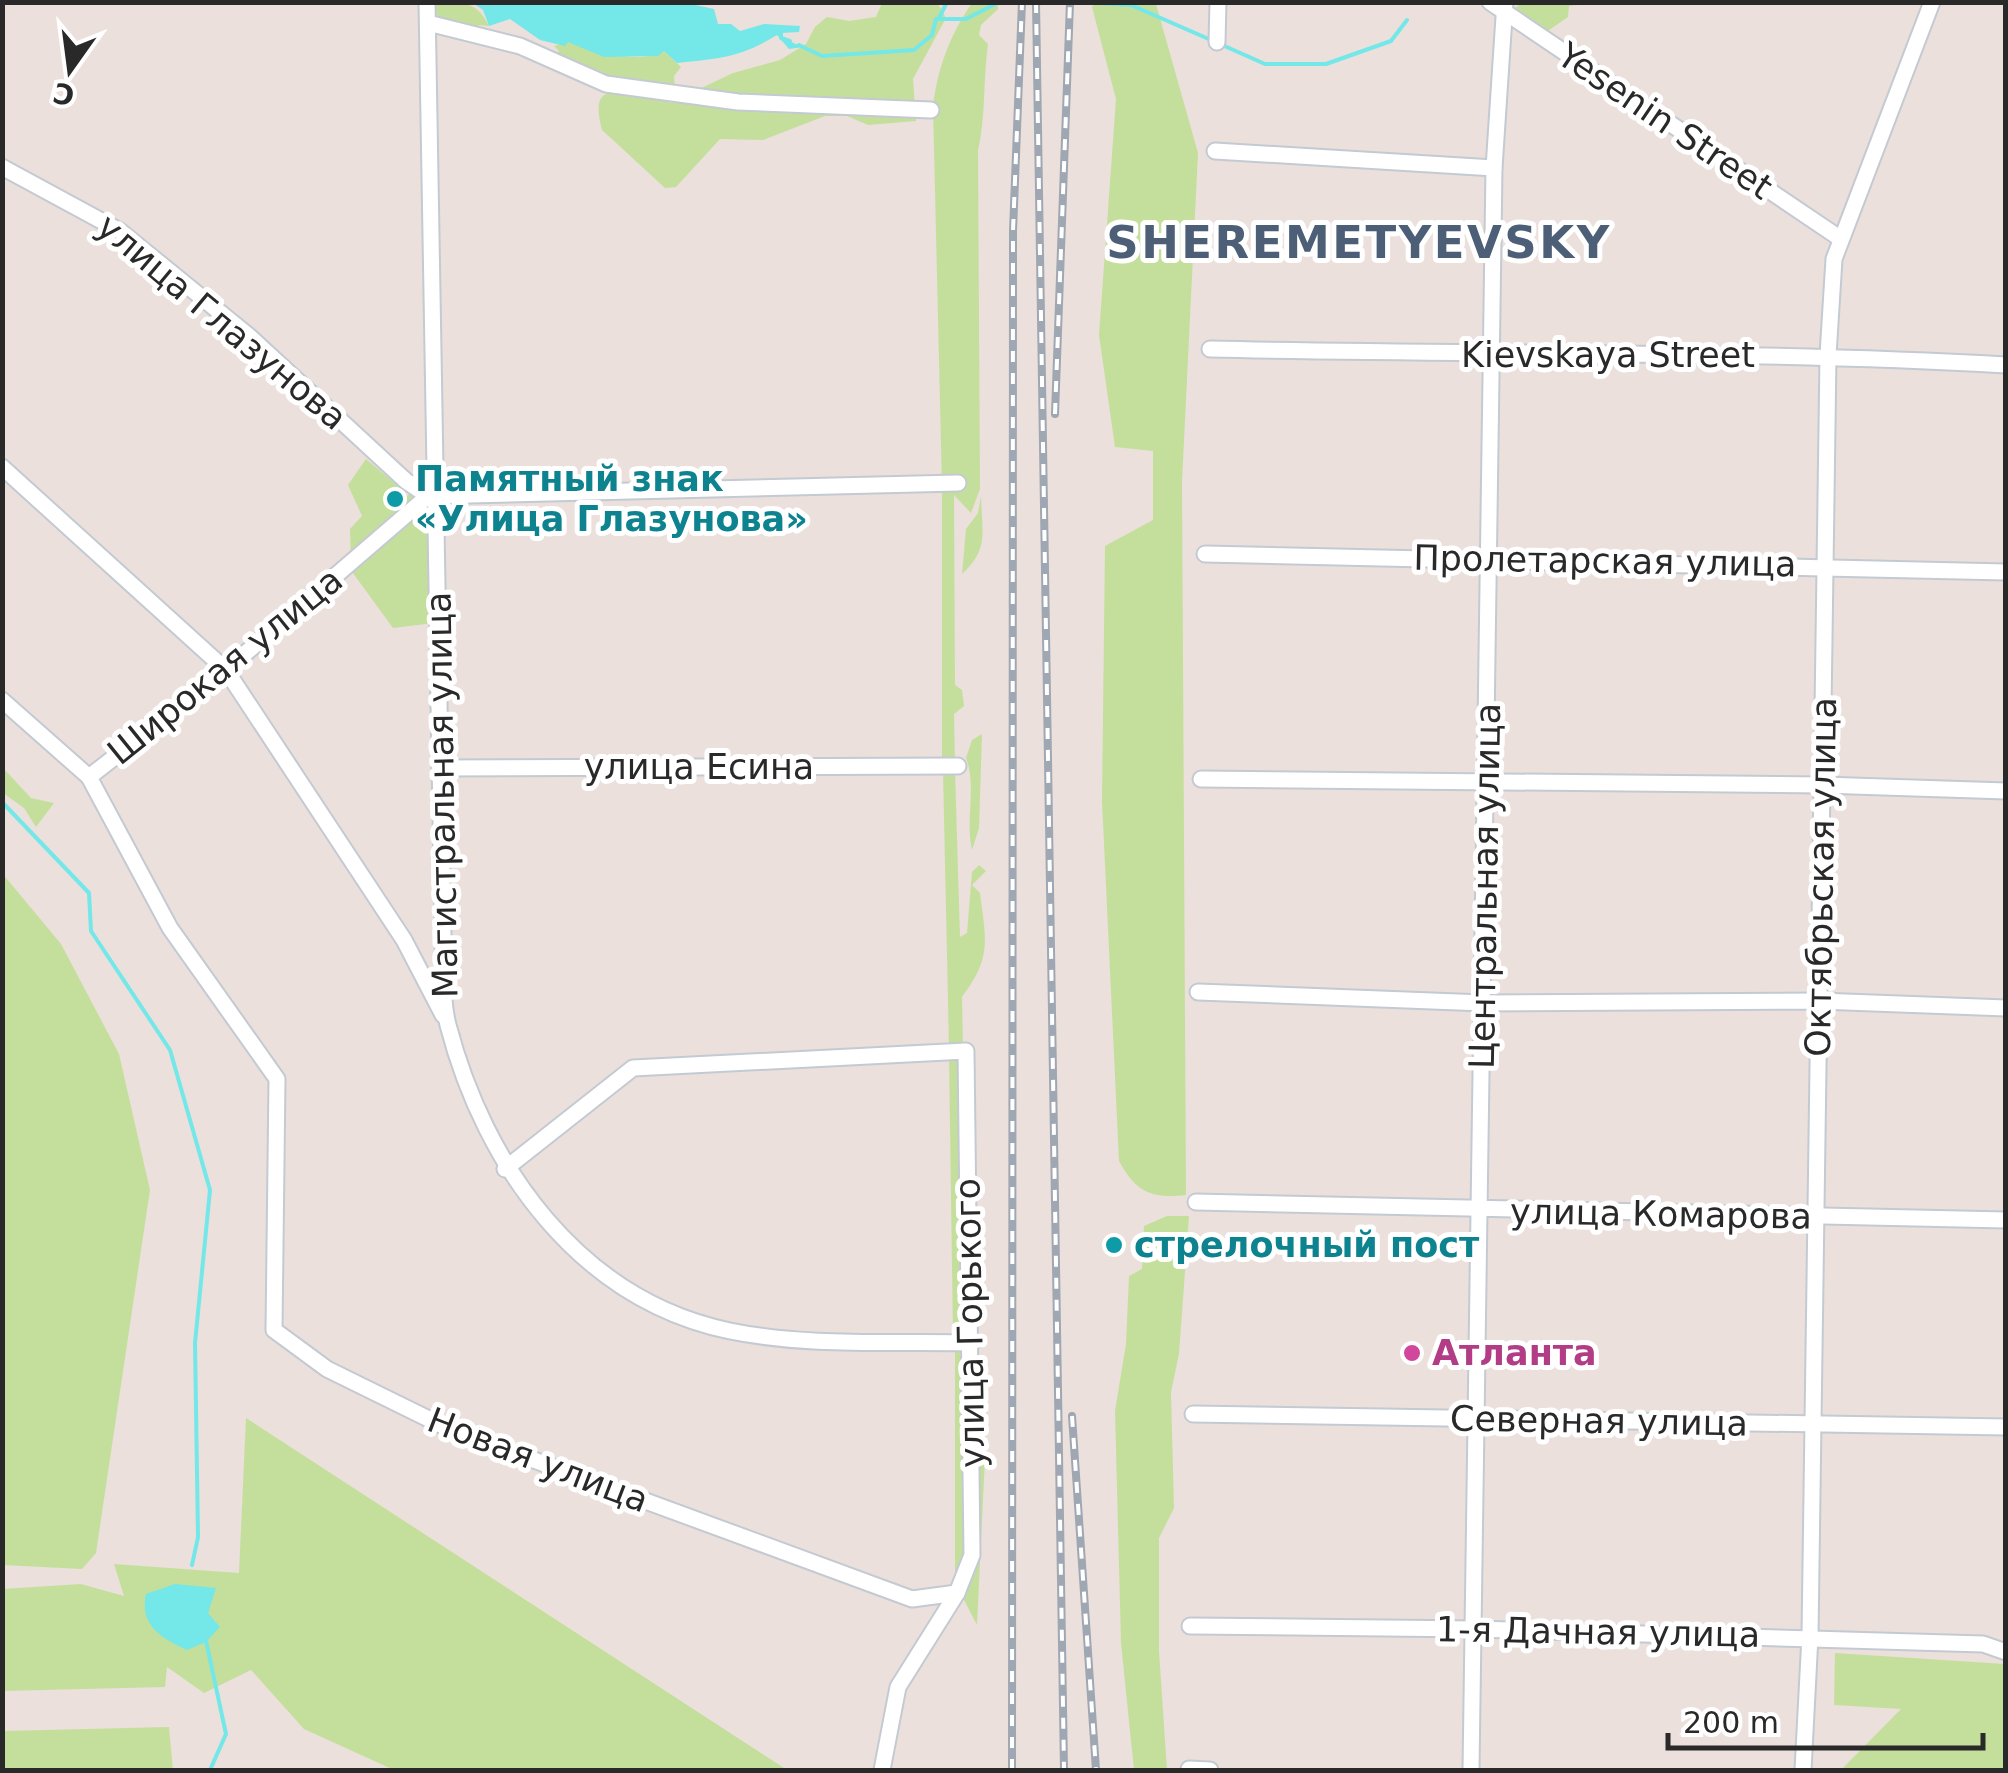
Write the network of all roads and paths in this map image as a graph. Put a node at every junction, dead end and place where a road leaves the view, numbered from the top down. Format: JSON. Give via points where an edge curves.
{"nodes":[{"id":1,"x":427,"y":2,"type":"edge"},
{"id":2,"x":1218,"y":2,"type":"edge"},
{"id":3,"x":1490,"y":2,"type":"edge"},
{"id":4,"x":1932,"y":2,"type":"edge"},
{"id":5,"x":1505,"y":8,"type":"edge"},
{"id":6,"x":428,"y":23,"type":"junction"},
{"id":7,"x":1217,"y":42,"type":"dead end"},
{"id":8,"x":931,"y":110,"type":"dead end"},
{"id":9,"x":1215,"y":150,"type":"dead end"},
{"id":10,"x":2,"y":166,"type":"edge"},
{"id":11,"x":1494,"y":168,"type":"junction"},
{"id":12,"x":1841,"y":239,"type":"junction"},
{"id":13,"x":1210,"y":349,"type":"dead end"},
{"id":14,"x":1828,"y":355,"type":"junction"},
{"id":15,"x":1493,"y":356,"type":"junction"},
{"id":16,"x":2006,"y":365,"type":"edge"},
{"id":17,"x":2,"y":468,"type":"edge"},
{"id":18,"x":958,"y":483,"type":"dead end"},
{"id":19,"x":433,"y":497,"type":"junction"},
{"id":20,"x":1205,"y":554,"type":"dead end"},
{"id":21,"x":1492,"y":560,"type":"junction"},
{"id":22,"x":1827,"y":565,"type":"junction"},
{"id":23,"x":2006,"y":572,"type":"edge"},
{"id":24,"x":226,"y":670,"type":"junction"},
{"id":25,"x":2,"y":700,"type":"edge"},
{"id":26,"x":958,"y":766,"type":"dead end"},
{"id":27,"x":440,"y":768,"type":"junction"},
{"id":28,"x":89,"y":777,"type":"junction"},
{"id":29,"x":1201,"y":780,"type":"dead end"},
{"id":30,"x":1485,"y":784,"type":"junction"},
{"id":31,"x":1822,"y":785,"type":"junction"},
{"id":32,"x":2006,"y":791,"type":"edge"},
{"id":33,"x":1198,"y":992,"type":"dead end"},
{"id":34,"x":1819,"y":1001,"type":"junction"},
{"id":35,"x":1484,"y":1003,"type":"junction"},
{"id":36,"x":2006,"y":1008,"type":"edge"},
{"id":37,"x":447,"y":1023,"type":"junction"},
{"id":38,"x":505,"y":1169,"type":"junction"},
{"id":39,"x":276,"y":1182,"type":"joint"},
{"id":40,"x":1196,"y":1202,"type":"dead end"},
{"id":41,"x":1478,"y":1211,"type":"junction"},
{"id":42,"x":1815,"y":1216,"type":"junction"},
{"id":43,"x":2006,"y":1220,"type":"edge"},
{"id":44,"x":972,"y":1343,"type":"junction"},
{"id":45,"x":1193,"y":1414,"type":"dead end"},
{"id":46,"x":1476,"y":1420,"type":"junction"},
{"id":47,"x":1811,"y":1423,"type":"junction"},
{"id":48,"x":2006,"y":1427,"type":"edge"},
{"id":49,"x":957,"y":1592,"type":"junction"},
{"id":50,"x":1190,"y":1626,"type":"dead end"},
{"id":51,"x":1476,"y":1629,"type":"junction"},
{"id":52,"x":1810,"y":1636,"type":"junction"},
{"id":53,"x":2006,"y":1652,"type":"edge"},
{"id":54,"x":1189,"y":1769,"type":"edge"},
{"id":55,"x":882,"y":1770,"type":"edge"},
{"id":56,"x":1210,"y":1770,"type":"edge"},
{"id":57,"x":1471,"y":1770,"type":"edge"},
{"id":58,"x":1803,"y":1770,"type":"edge"}],
"edges":[{"from":1,"to":6,"type":"street","name":"Магистральная улица"},
{"from":2,"to":7,"type":"street"},
{"from":3,"to":5,"type":"street","name":"Yesenin Street"},
{"from":4,"to":12,"type":"street","name":"Октябрьская улица"},
{"from":5,"to":11,"type":"street","name":"Центральная улица"},
{"from":5,"to":12,"type":"street","name":"Yesenin Street"},
{"from":6,"to":8,"type":"street","via":[[520,46],[606,84],[738,102]]},
{"from":6,"to":19,"type":"street","name":"Магистральная улица"},
{"from":9,"to":11,"type":"street"},
{"from":10,"to":19,"type":"street","name":"улица Глазунова","via":[[120,231],[248,336],[406,481]]},
{"from":11,"to":15,"type":"street","name":"Центральная улица"},
{"from":12,"to":14,"type":"street","name":"Октябрьская улица"},
{"from":13,"to":15,"type":"street","name":"Kievskaya Street"},
{"from":14,"to":15,"type":"street","name":"Kievskaya Street"},
{"from":14,"to":16,"type":"street","name":"Kievskaya Street"},
{"from":14,"to":22,"type":"street","name":"Октябрьская улица"},
{"from":15,"to":21,"type":"street","name":"Центральная улица"},
{"from":17,"to":24,"type":"street"},
{"from":18,"to":19,"type":"street"},
{"from":19,"to":24,"type":"street","name":"Широкая улица"},
{"from":19,"to":27,"type":"street","name":"Магистральная улица"},
{"from":20,"to":21,"type":"street","name":"Пролетарская улица"},
{"from":21,"to":22,"type":"street","name":"Пролетарская улица"},
{"from":21,"to":30,"type":"street","name":"Центральная улица"},
{"from":22,"to":23,"type":"street","name":"Пролетарская улица"},
{"from":22,"to":31,"type":"street","name":"Октябрьская улица"},
{"from":24,"to":28,"type":"street","name":"Широкая улица"},
{"from":24,"to":37,"type":"street","via":[[404,940]]},
{"from":25,"to":28,"type":"street"},
{"from":26,"to":27,"type":"street","name":"улица Есина"},
{"from":27,"to":37,"type":"street","name":"Магистральная улица"},
{"from":28,"to":39,"type":"street","name":"Широкая улица","via":[[170,928],[276,1079]]},
{"from":29,"to":30,"type":"street"},
{"from":30,"to":31,"type":"street"},
{"from":30,"to":35,"type":"street","name":"Центральная улица"},
{"from":31,"to":32,"type":"street"},
{"from":31,"to":34,"type":"street","name":"Октябрьская улица"},
{"from":33,"to":35,"type":"street"},
{"from":34,"to":35,"type":"street"},
{"from":34,"to":36,"type":"street"},
{"from":34,"to":42,"type":"street","name":"Октябрьская улица"},
{"from":35,"to":41,"type":"street","name":"Центральная улица"},
{"from":37,"to":38,"type":"street","name":"Магистральная улица"},
{"from":38,"to":44,"type":"street","name":"Магистральная улица","via":[[595,1268],[626,1292],[684,1319],[792,1340]]},
{"from":38,"to":44,"type":"street","name":"улица Горького","via":[[633,1068],[966,1051]]},
{"from":39,"to":49,"type":"street","name":"Новая улица","via":[[274,1330],[327,1369],[447,1428],[912,1599]]},
{"from":40,"to":41,"type":"street","name":"улица Комарова"},
{"from":41,"to":42,"type":"street","name":"улица Комарова"},
{"from":41,"to":46,"type":"street","name":"Центральная улица"},
{"from":42,"to":43,"type":"street","name":"улица Комарова"},
{"from":42,"to":47,"type":"street","name":"Октябрьская улица"},
{"from":44,"to":49,"type":"street","name":"улица Горького","via":[[972,1555]]},
{"from":45,"to":46,"type":"street","name":"Северная улица"},
{"from":46,"to":47,"type":"street","name":"Северная улица"},
{"from":46,"to":51,"type":"street","name":"Центральная улица"},
{"from":47,"to":48,"type":"street","name":"Северная улица"},
{"from":47,"to":52,"type":"street","name":"Октябрьская улица"},
{"from":49,"to":55,"type":"street","via":[[898,1687]]},
{"from":50,"to":51,"type":"street","name":"1-я Дачная улица"},
{"from":51,"to":52,"type":"street","name":"1-я Дачная улица"},
{"from":51,"to":57,"type":"street","name":"Центральная улица"},
{"from":52,"to":53,"type":"street","name":"1-я Дачная улица","via":[[1983,1644]]},
{"from":52,"to":58,"type":"street","name":"Октябрьская улица"},
{"from":54,"to":56,"type":"street"}]}
